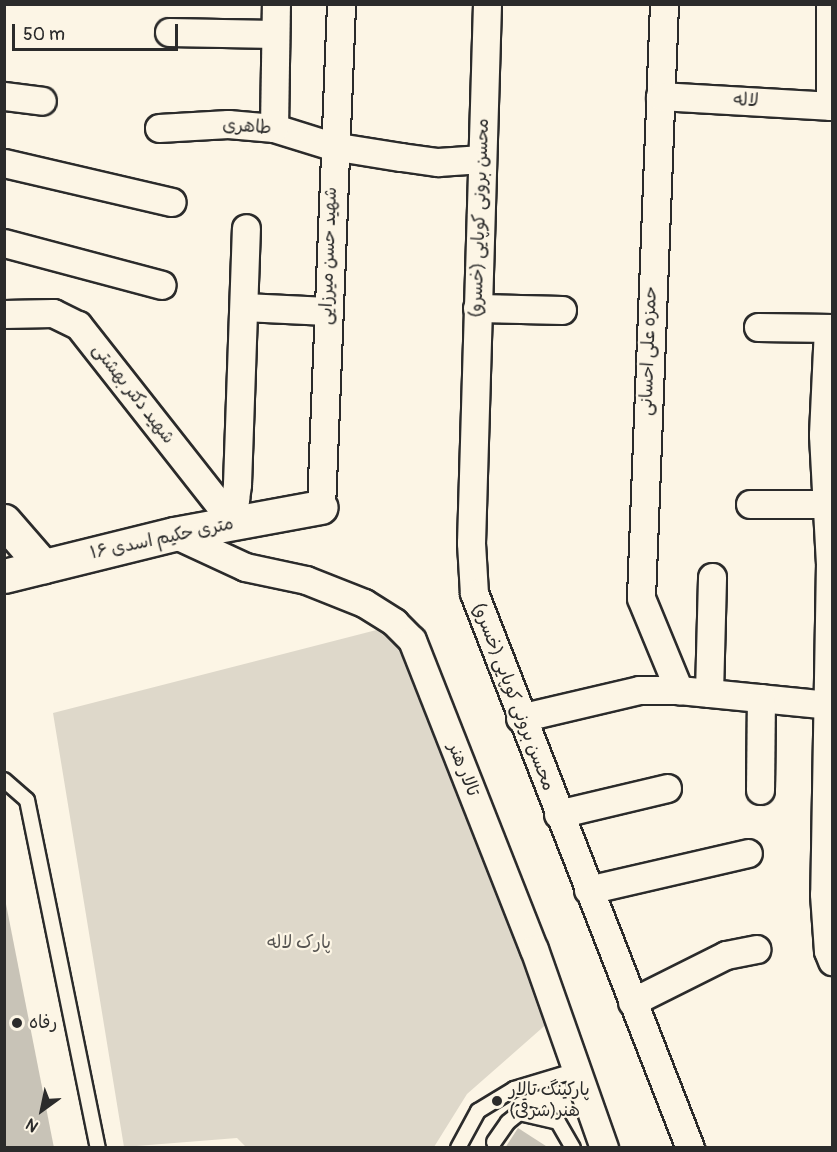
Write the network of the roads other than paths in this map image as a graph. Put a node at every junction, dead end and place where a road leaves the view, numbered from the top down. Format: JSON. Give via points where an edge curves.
{"nodes":[{"id":1,"x":276,"y":4,"type":"edge"},
{"id":2,"x":341,"y":4,"type":"edge"},
{"id":3,"x":487,"y":4,"type":"edge"},
{"id":4,"x":664,"y":4,"type":"edge"},
{"id":5,"x":830,"y":4,"type":"edge"},
{"id":6,"x":169,"y":32,"type":"dead end"},
{"id":7,"x":275,"y":34,"type":"junction"},
{"id":8,"x":4,"y":96,"type":"edge"},
{"id":9,"x":660,"y":96,"type":"junction"},
{"id":10,"x":42,"y":101,"type":"dead end"},
{"id":11,"x":831,"y":106,"type":"edge"},
{"id":12,"x":159,"y":128,"type":"dead end"},
{"id":13,"x":274,"y":128,"type":"junction"},
{"id":14,"x":332,"y":146,"type":"junction"},
{"id":15,"x":482,"y":159,"type":"junction"},
{"id":16,"x":4,"y":163,"type":"edge"},
{"id":17,"x":172,"y":201,"type":"dead end"},
{"id":18,"x":246,"y":228,"type":"dead end"},
{"id":19,"x":4,"y":243,"type":"edge"},
{"id":20,"x":162,"y":285,"type":"dead end"},
{"id":21,"x":244,"y":307,"type":"junction"},
{"id":22,"x":477,"y":308,"type":"junction"},
{"id":23,"x":562,"y":310,"type":"dead end"},
{"id":24,"x":327,"y":311,"type":"junction"},
{"id":25,"x":4,"y":314,"type":"edge"},
{"id":26,"x":758,"y":327,"type":"dead end"},
{"id":27,"x":830,"y":328,"type":"edge"},
{"id":28,"x":750,"y":504,"type":"dead end"},
{"id":29,"x":827,"y":504,"type":"junction"},
{"id":30,"x":321,"y":507,"type":"joint"},
{"id":31,"x":229,"y":516,"type":"junction"},
{"id":32,"x":4,"y":521,"type":"edge"},
{"id":33,"x":174,"y":534,"type":"junction"},
{"id":34,"x":43,"y":567,"type":"junction"},
{"id":35,"x":4,"y":576,"type":"edge"},
{"id":36,"x":712,"y":577,"type":"dead end"},
{"id":37,"x":679,"y":690,"type":"junction"},
{"id":38,"x":709,"y":693,"type":"junction"},
{"id":39,"x":761,"y":698,"type":"junction"},
{"id":40,"x":828,"y":705,"type":"junction"},
{"id":41,"x":520,"y":718,"type":"junction"},
{"id":42,"x":4,"y":780,"type":"edge"},
{"id":43,"x":667,"y":788,"type":"dead end"},
{"id":44,"x":760,"y":790,"type":"dead end"},
{"id":45,"x":558,"y":814,"type":"junction"},
{"id":46,"x":748,"y":853,"type":"dead end"},
{"id":47,"x":588,"y":890,"type":"junction"},
{"id":48,"x":756,"y":949,"type":"dead end"},
{"id":49,"x":832,"y":961,"type":"edge"},
{"id":50,"x":632,"y":1002,"type":"junction"},
{"id":51,"x":577,"y":1070,"type":"junction"},
{"id":52,"x":494,"y":1142,"type":"dead end"},
{"id":53,"x":454,"y":1145,"type":"edge"},
{"id":54,"x":601,"y":1147,"type":"edge"},
{"id":55,"x":98,"y":1148,"type":"edge"},
{"id":56,"x":573,"y":1148,"type":"edge"},
{"id":57,"x":690,"y":1148,"type":"edge"}],
"edges":[{"from":1,"to":7,"type":"street"},
{"from":2,"to":14,"type":"street","name":"شهید حسن میرزایی"},
{"from":3,"to":15,"type":"street","name":"محسن برونی کوپایی (خسرو)"},
{"from":4,"to":9,"type":"street","name":"حمزه علی احسانی"},
{"from":5,"to":11,"type":"street"},
{"from":6,"to":7,"type":"street"},
{"from":7,"to":13,"type":"street"},
{"from":8,"to":10,"type":"street"},
{"from":9,"to":11,"type":"street","name":"لاله"},
{"from":9,"to":37,"type":"street","name":"حمزه علی احسانی","via":[[641,598]]},
{"from":12,"to":13,"type":"street","name":"طاهری","via":[[228,124]]},
{"from":13,"to":14,"type":"street","name":"طاهری"},
{"from":14,"to":15,"type":"street","name":"طاهری","via":[[438,162]]},
{"from":14,"to":24,"type":"street","name":"شهید حسن میرزایی"},
{"from":15,"to":22,"type":"street","name":"محسن برونی کوپایی (خسرو)"},
{"from":16,"to":17,"type":"street"},
{"from":18,"to":21,"type":"street"},
{"from":19,"to":20,"type":"street"},
{"from":21,"to":24,"type":"street"},
{"from":21,"to":31,"type":"street","via":[[237,484]]},
{"from":22,"to":23,"type":"street"},
{"from":22,"to":41,"type":"street","name":"محسن برونی کوپایی (خسرو)","via":[[471,543],[474,593]]},
{"from":24,"to":30,"type":"street","name":"شهید حسن میرزایی"},
{"from":25,"to":31,"type":"street","name":"شهید دکتر بهشتی","via":[[53,313],[78,325]]},
{"from":26,"to":27,"type":"street"},
{"from":27,"to":29,"type":"street","via":[[823,435]]},
{"from":28,"to":29,"type":"street"},
{"from":29,"to":40,"type":"street","via":[[831,563]]},
{"from":30,"to":31,"type":"street","name":"۱۶ متری حکیم اسدی"},
{"from":31,"to":33,"type":"street","name":"۱۶ متری حکیم اسدی"},
{"from":32,"to":34,"type":"street"},
{"from":33,"to":34,"type":"street","name":"۱۶ متری حکیم اسدی"},
{"from":33,"to":51,"type":"street","name":"تالار هنر","via":[[245,567],[306,580],[364,603],[394,622],[412,640],[534,949]]},
{"from":34,"to":35,"type":"street","name":"۱۶ متری حکیم اسدی"},
{"from":36,"to":38,"type":"street"},
{"from":37,"to":38,"type":"street"},
{"from":37,"to":41,"type":"street","via":[[639,690]]},
{"from":38,"to":39,"type":"street"},
{"from":39,"to":40,"type":"street"},
{"from":39,"to":44,"type":"street"},
{"from":40,"to":49,"type":"street","via":[[824,894]]},
{"from":41,"to":45,"type":"street","name":"محسن برونی کوپایی (خسرو)"},
{"from":42,"to":55,"type":"lane","via":[[27,800]]},
{"from":43,"to":45,"type":"street"},
{"from":45,"to":47,"type":"street","name":"محسن برونی کوپایی (خسرو)"},
{"from":46,"to":47,"type":"street"},
{"from":47,"to":50,"type":"street","name":"محسن برونی کوپایی (خسرو)"},
{"from":48,"to":50,"type":"street","via":[[726,955]]},
{"from":50,"to":57,"type":"street","name":"محسن برونی کوپایی (خسرو)"},
{"from":51,"to":53,"type":"lane","via":[[514,1089],[478,1111]]},
{"from":51,"to":54,"type":"street","name":"تالار هنر"},
{"from":52,"to":56,"type":"lane","via":[[519,1113],[558,1122]]}]}
